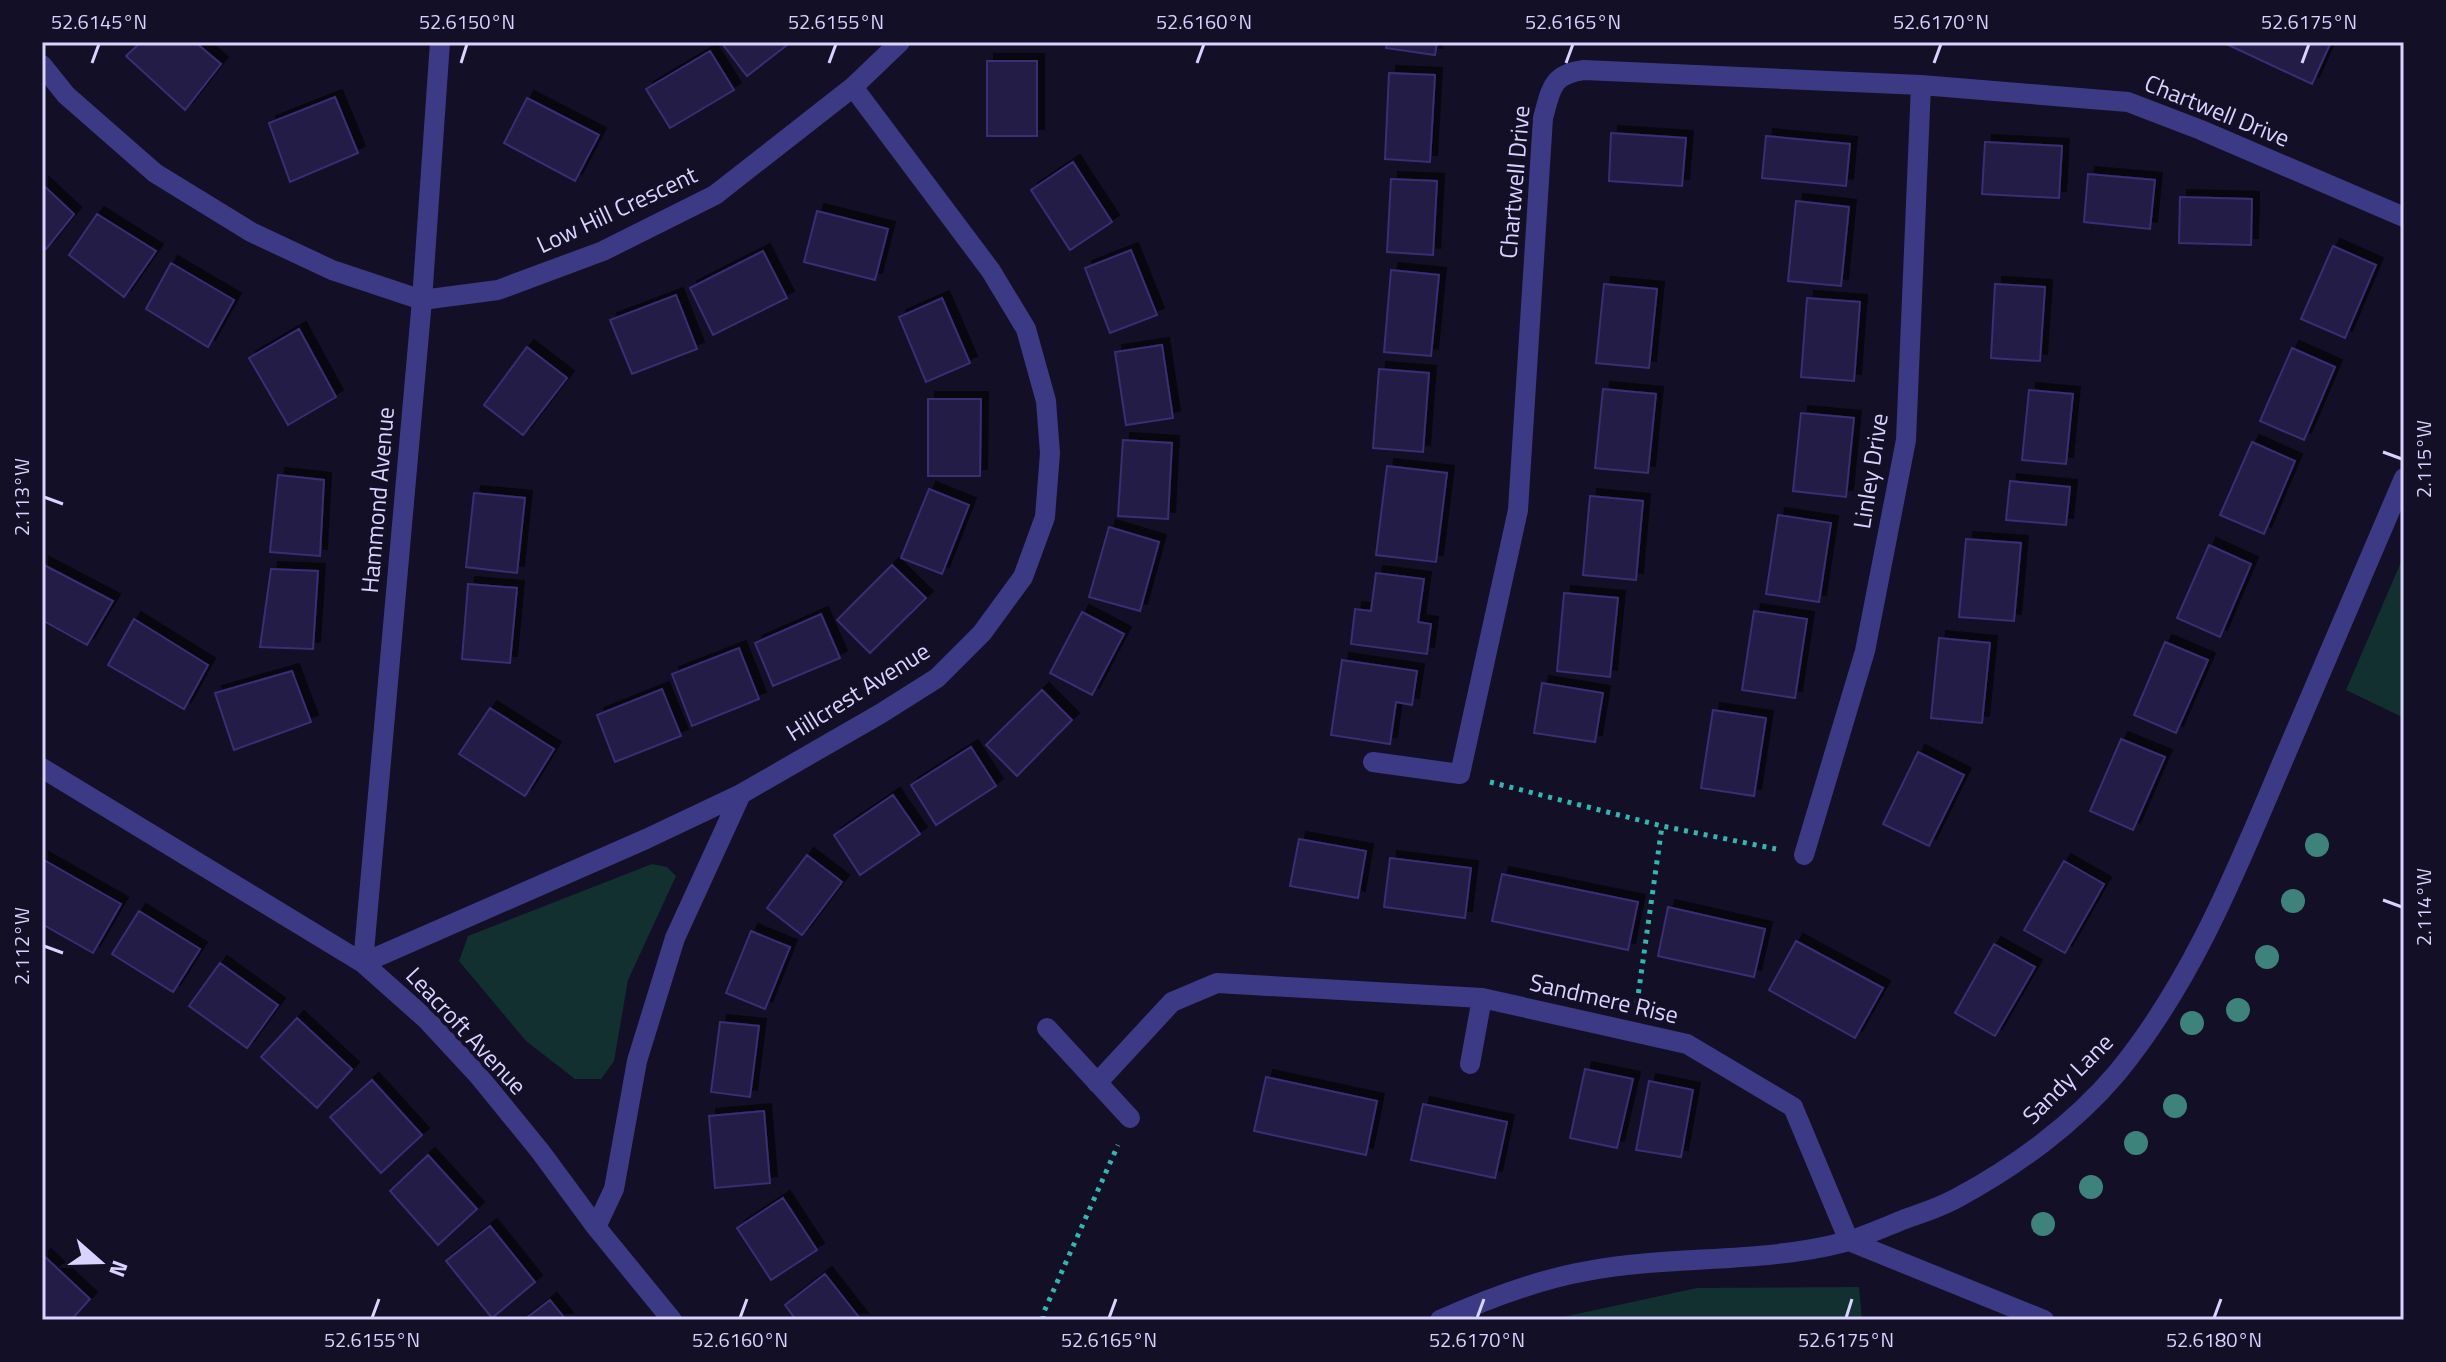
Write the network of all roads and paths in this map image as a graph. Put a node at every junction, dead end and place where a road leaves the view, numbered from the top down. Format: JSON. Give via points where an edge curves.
{"nodes":[{"id":1,"x":440,"y":42,"type":"edge"},
{"id":2,"x":900,"y":42,"type":"edge"},
{"id":3,"x":42,"y":65,"type":"edge"},
{"id":4,"x":1921,"y":85,"type":"junction"},
{"id":5,"x":853,"y":87,"type":"junction"},
{"id":6,"x":2404,"y":217,"type":"edge"},
{"id":7,"x":422,"y":300,"type":"junction"},
{"id":8,"x":2404,"y":478,"type":"edge"},
{"id":9,"x":1373,"y":762,"type":"dead end"},
{"id":10,"x":42,"y":768,"type":"edge"},
{"id":11,"x":1460,"y":774,"type":"junction"},
{"id":12,"x":741,"y":794,"type":"junction"},
{"id":13,"x":1662,"y":826,"type":"junction"},
{"id":14,"x":1804,"y":855,"type":"joint"},
{"id":15,"x":363,"y":963,"type":"junction"},
{"id":16,"x":1482,"y":998,"type":"junction"},
{"id":17,"x":1047,"y":1028,"type":"dead end"},
{"id":18,"x":1633,"y":1034,"type":"junction"},
{"id":19,"x":1470,"y":1064,"type":"dead end"},
{"id":20,"x":1097,"y":1083,"type":"junction"},
{"id":21,"x":1130,"y":1118,"type":"joint"},
{"id":22,"x":596,"y":1227,"type":"junction"},
{"id":23,"x":1849,"y":1241,"type":"junction"},
{"id":24,"x":672,"y":1320,"type":"edge"},
{"id":25,"x":1043,"y":1320,"type":"edge"},
{"id":26,"x":1440,"y":1320,"type":"edge"},
{"id":27,"x":2044,"y":1320,"type":"edge"}],
"edges":[{"from":1,"to":7,"type":"street","name":"Hammond Avenue"},
{"from":2,"to":5,"type":"street","name":"Low Hill Crescent"},
{"from":3,"to":7,"type":"street","name":"Low Hill Crescent","via":[[66,95],[155,173],[251,232],[332,270]]},
{"from":4,"to":6,"type":"street","name":"Chartwell Drive","via":[[2128,102]]},
{"from":4,"to":11,"type":"street","name":"Chartwell Drive","via":[[1584,70],[1568,72],[1552,85],[1543,118],[1518,510]]},
{"from":4,"to":14,"type":"street","name":"Linley Drive","via":[[1906,440],[1865,651]]},
{"from":5,"to":7,"type":"street","name":"Low Hill Crescent","via":[[715,195],[603,251],[498,290]]},
{"from":5,"to":12,"type":"street","name":"Hillcrest Avenue","via":[[991,271],[1026,329],[1046,401],[1050,453],[1045,517],[1023,577],[982,633],[937,678]]},
{"from":7,"to":15,"type":"street","name":"Hammond Avenue"},
{"from":8,"to":23,"type":"street","name":"Sandy Lane","via":[[2233,879],[2153,1024],[2087,1104],[2020,1159],[1954,1200]]},
{"from":9,"to":11,"type":"street"},
{"from":10,"to":15,"type":"street","name":"Leacroft Avenue"},
{"from":11,"to":13,"type":"path"},
{"from":12,"to":15,"type":"street","name":"Hillcrest Avenue"},
{"from":12,"to":22,"type":"street","via":[[675,938],[637,1061],[614,1189]]},
{"from":13,"to":14,"type":"path"},
{"from":13,"to":18,"type":"path"},
{"from":15,"to":22,"type":"street","name":"Leacroft Avenue","via":[[478,1075]]},
{"from":16,"to":18,"type":"street","name":"Sandmere Rise"},
{"from":16,"to":19,"type":"street"},
{"from":16,"to":20,"type":"street","name":"Sandmere Rise","via":[[1217,983],[1172,1002]]},
{"from":17,"to":20,"type":"street"},
{"from":18,"to":23,"type":"street","name":"Sandmere Rise","via":[[1687,1044],[1793,1107]]},
{"from":20,"to":21,"type":"street"},
{"from":21,"to":25,"type":"path"},
{"from":22,"to":24,"type":"street","name":"Leacroft Avenue"},
{"from":23,"to":26,"type":"street","name":"Sandy Lane","via":[[1792,1254],[1588,1271],[1518,1289]]},
{"from":23,"to":27,"type":"street"}]}
